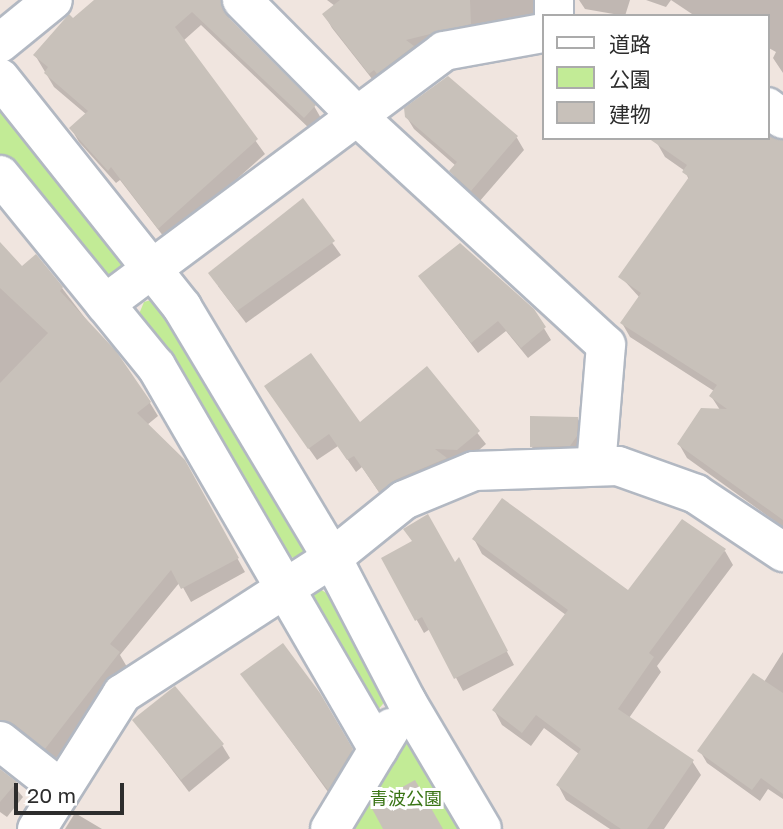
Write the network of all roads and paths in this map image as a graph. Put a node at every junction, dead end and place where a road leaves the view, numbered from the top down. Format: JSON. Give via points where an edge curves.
{"nodes":[{"id":1,"x":53,"y":0,"type":"edge"},
{"id":2,"x":242,"y":0,"type":"edge"},
{"id":3,"x":542,"y":33,"type":"edge"},
{"id":4,"x":0,"y":43,"type":"edge"},
{"id":5,"x":0,"y":78,"type":"edge"},
{"id":6,"x":357,"y":116,"type":"junction"},
{"id":7,"x":0,"y":175,"type":"edge"},
{"id":8,"x":151,"y":270,"type":"junction"},
{"id":9,"x":105,"y":304,"type":"junction"},
{"id":10,"x":596,"y":466,"type":"junction"},
{"id":11,"x":783,"y":552,"type":"edge"},
{"id":12,"x":332,"y":558,"type":"junction"},
{"id":13,"x":282,"y":590,"type":"junction"},
{"id":14,"x":407,"y":702,"type":"junction"},
{"id":15,"x":0,"y":741,"type":"edge"},
{"id":16,"x":379,"y":749,"type":"junction"},
{"id":17,"x":61,"y":789,"type":"junction"},
{"id":18,"x":37,"y":829,"type":"edge"},
{"id":19,"x":330,"y":829,"type":"edge"},
{"id":20,"x":482,"y":829,"type":"edge"}],
"edges":[{"from":1,"to":4,"type":"street"},
{"from":2,"to":6,"type":"street"},
{"from":3,"to":6,"type":"street","via":[[444,51]]},
{"from":5,"to":8,"type":"street"},
{"from":6,"to":8,"type":"street"},
{"from":6,"to":10,"type":"street","via":[[606,345]]},
{"from":7,"to":9,"type":"street"},
{"from":8,"to":9,"type":"street"},
{"from":8,"to":12,"type":"street","via":[[182,307]]},
{"from":9,"to":13,"type":"street","via":[[156,366]]},
{"from":10,"to":11,"type":"street","via":[[618,466],[696,494]]},
{"from":10,"to":12,"type":"street","via":[[474,471],[404,500]]},
{"from":12,"to":13,"type":"street"},
{"from":12,"to":14,"type":"street"},
{"from":13,"to":16,"type":"street"},
{"from":13,"to":17,"type":"street","via":[[122,694]]},
{"from":14,"to":16,"type":"street"},
{"from":14,"to":20,"type":"street"},
{"from":15,"to":17,"type":"street"},
{"from":16,"to":19,"type":"street"},
{"from":17,"to":18,"type":"street"}]}
